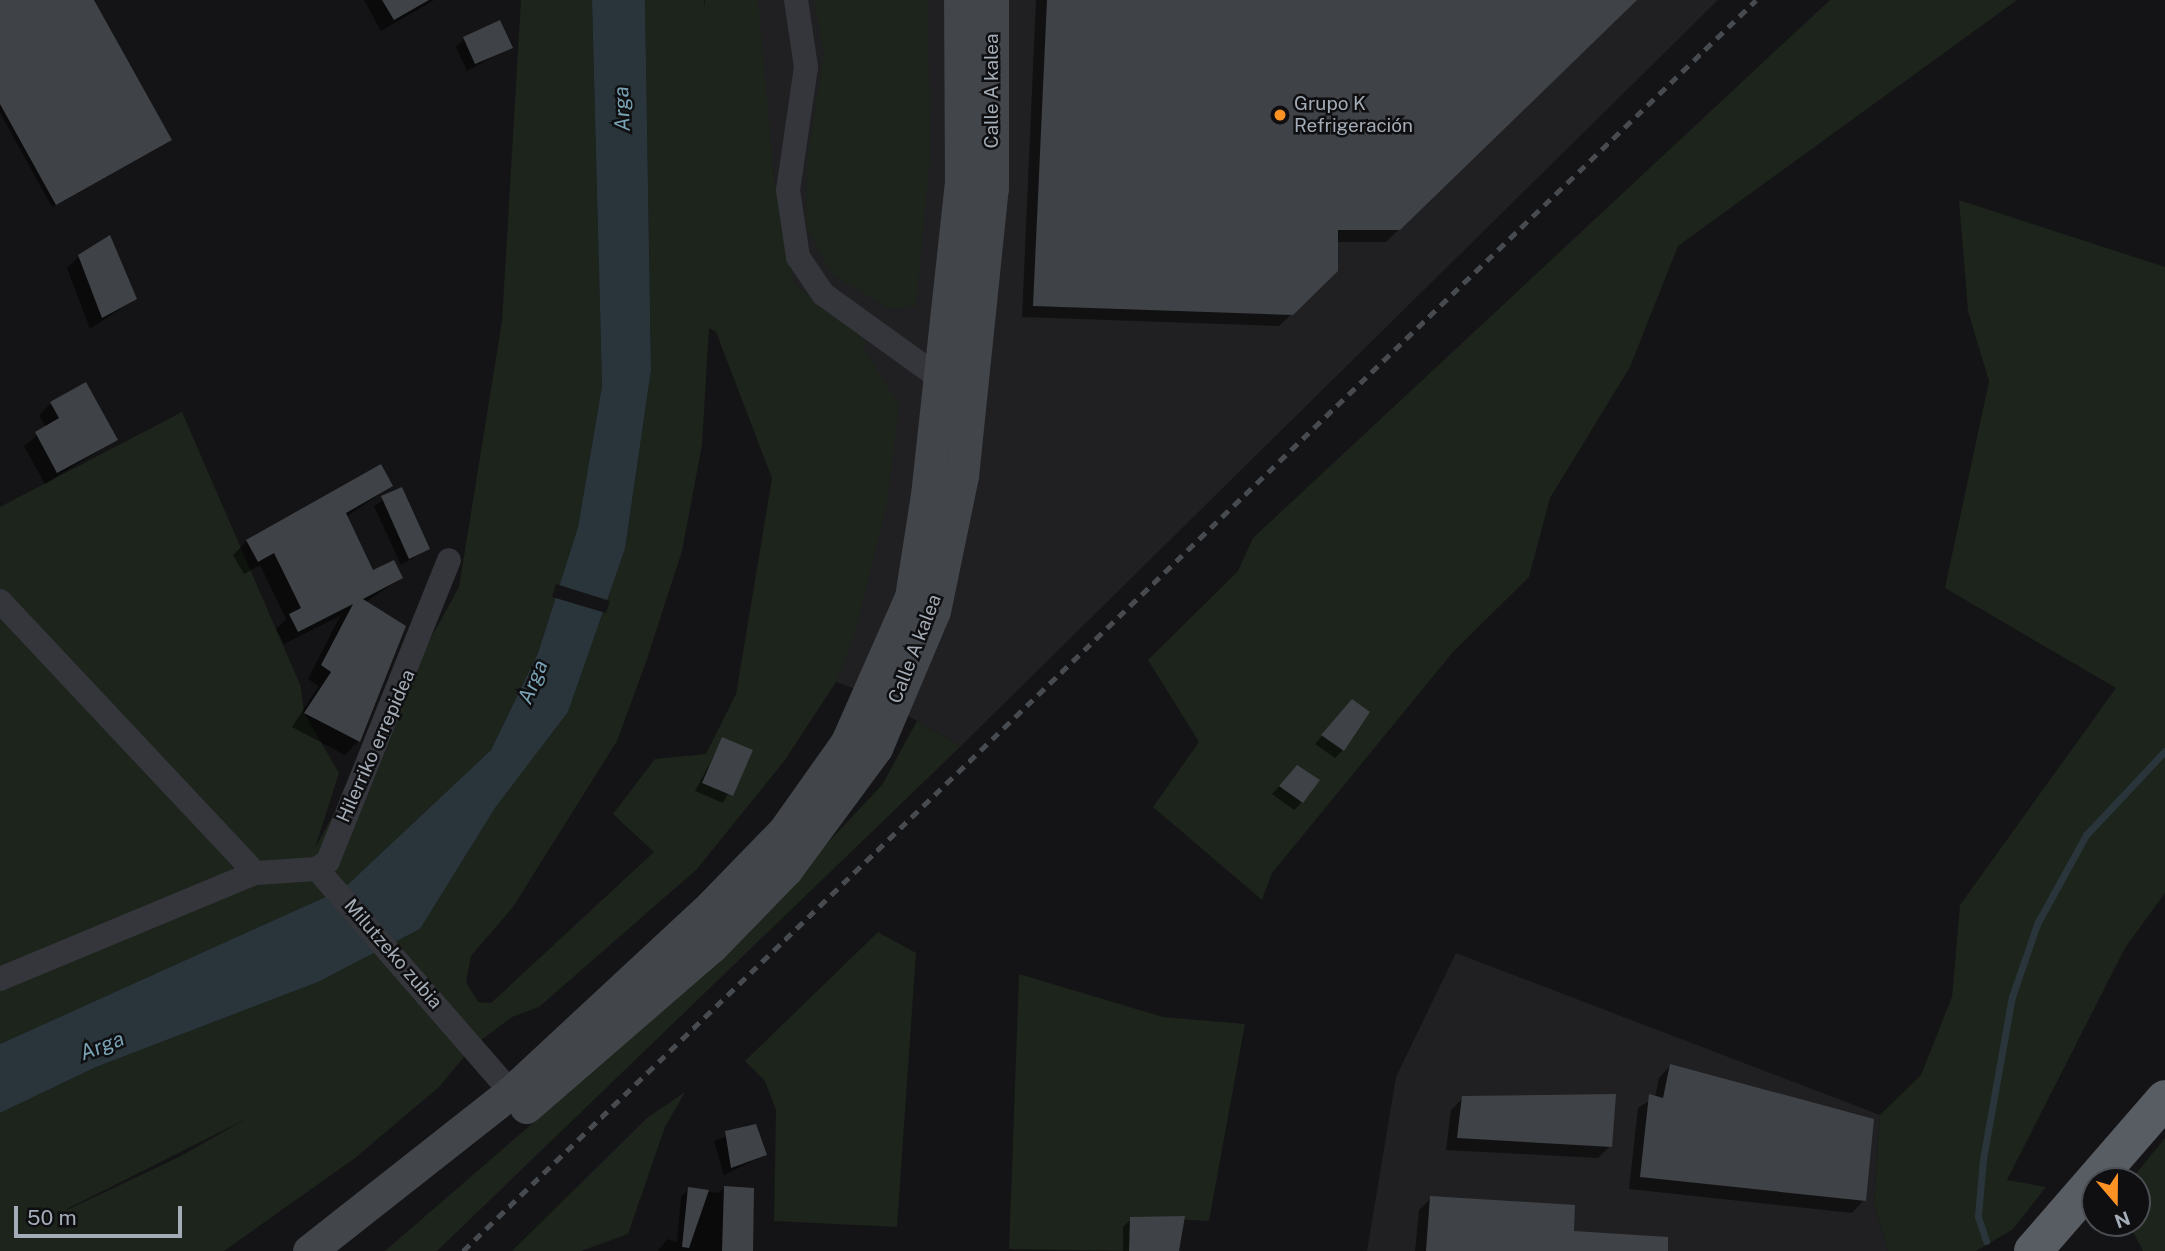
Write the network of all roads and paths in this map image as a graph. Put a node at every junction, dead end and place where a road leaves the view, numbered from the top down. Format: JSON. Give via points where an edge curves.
{"nodes":[{"id":1,"x":796,"y":0,"type":"edge"},
{"id":2,"x":960,"y":0,"type":"edge"},
{"id":3,"x":992,"y":0,"type":"edge"},
{"id":4,"x":938,"y":377,"type":"junction"},
{"id":5,"x":449,"y":560,"type":"dead end"},
{"id":6,"x":0,"y":601,"type":"edge"},
{"id":7,"x":255,"y":873,"type":"junction"},
{"id":8,"x":324,"y":877,"type":"junction"},
{"id":9,"x":0,"y":979,"type":"edge"},
{"id":10,"x":2165,"y":1099,"type":"edge"},
{"id":11,"x":516,"y":1101,"type":"junction"},
{"id":12,"x":309,"y":1251,"type":"edge"},
{"id":13,"x":348,"y":1251,"type":"edge"},
{"id":14,"x":2033,"y":1251,"type":"edge"}],
"edges":[{"from":1,"to":4,"type":"street","via":[[806,67],[788,190],[798,257],[823,294]]},
{"from":2,"to":4,"type":"main road","name":"Calle A kalea","via":[[961,180]]},
{"from":3,"to":11,"type":"main road","name":"Calle A kalea","via":[[992,188],[961,476],[934,611],[876,748],[786,870],[720,938]]},
{"from":4,"to":11,"type":"main road","name":"Calle A kalea","via":[[911,597],[847,742],[784,831]]},
{"from":5,"to":8,"type":"street","name":"Hilerriko errepidea"},
{"from":6,"to":7,"type":"street"},
{"from":7,"to":8,"type":"street"},
{"from":7,"to":9,"type":"street"},
{"from":8,"to":11,"type":"street","name":"Milutzeko zubia"},
{"from":10,"to":14,"type":"highway"},
{"from":11,"to":12,"type":"main road"},
{"from":11,"to":13,"type":"main road"}]}
